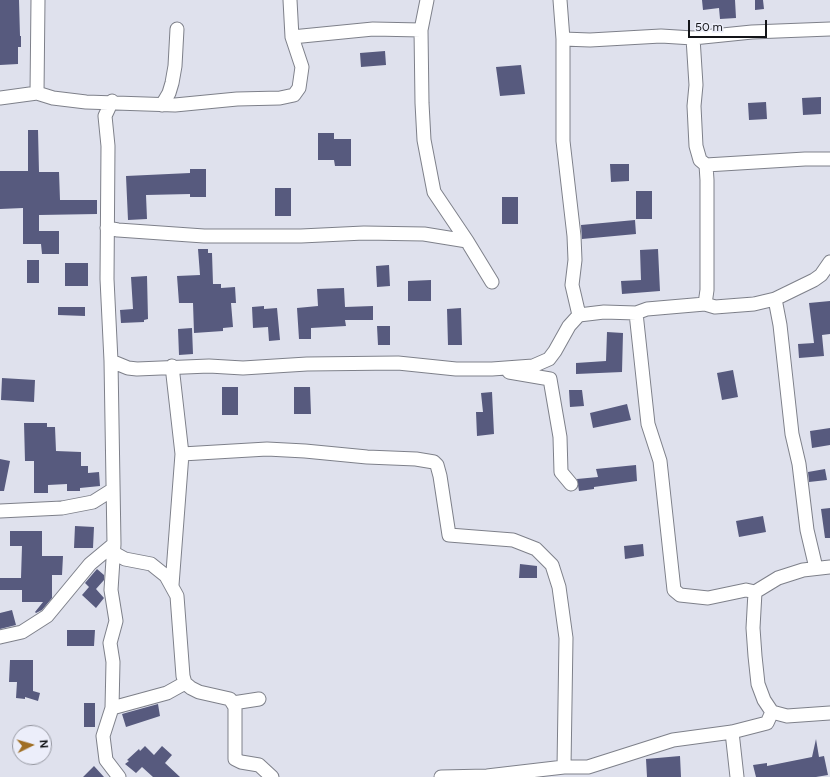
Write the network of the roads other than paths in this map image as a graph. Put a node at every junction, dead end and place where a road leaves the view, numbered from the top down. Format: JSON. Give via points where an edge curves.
{"nodes":[{"id":1,"x":38,"y":0,"type":"edge"},
{"id":2,"x":290,"y":0,"type":"edge"},
{"id":3,"x":427,"y":0,"type":"edge"},
{"id":4,"x":560,"y":0,"type":"edge"},
{"id":5,"x":830,"y":29,"type":"edge"},
{"id":6,"x":177,"y":30,"type":"dead end"},
{"id":7,"x":422,"y":30,"type":"junction"},
{"id":8,"x":292,"y":37,"type":"junction"},
{"id":9,"x":693,"y":38,"type":"junction"},
{"id":10,"x":563,"y":39,"type":"junction"},
{"id":11,"x":37,"y":93,"type":"junction"},
{"id":12,"x":0,"y":98,"type":"edge"},
{"id":13,"x":172,"y":99,"type":"junction"},
{"id":14,"x":112,"y":101,"type":"junction"},
{"id":15,"x":86,"y":102,"type":"junction"},
{"id":16,"x":105,"y":116,"type":"junction"},
{"id":17,"x":830,"y":159,"type":"edge"},
{"id":18,"x":706,"y":165,"type":"junction"},
{"id":19,"x":107,"y":228,"type":"junction"},
{"id":20,"x":467,"y":241,"type":"junction"},
{"id":21,"x":830,"y":262,"type":"edge"},
{"id":22,"x":492,"y":282,"type":"dead end"},
{"id":23,"x":775,"y":298,"type":"junction"},
{"id":24,"x":705,"y":304,"type":"junction"},
{"id":25,"x":636,"y":313,"type":"junction"},
{"id":26,"x":579,"y":315,"type":"junction"},
{"id":27,"x":111,"y":361,"type":"junction"},
{"id":28,"x":172,"y":366,"type":"junction"},
{"id":29,"x":492,"y":369,"type":"junction"},
{"id":30,"x":182,"y":454,"type":"junction"},
{"id":31,"x":571,"y":484,"type":"dead end"},
{"id":32,"x":112,"y":490,"type":"junction"},
{"id":33,"x":0,"y":511,"type":"edge"},
{"id":34,"x":114,"y":548,"type":"junction"},
{"id":35,"x":830,"y":567,"type":"edge"},
{"id":36,"x":816,"y":568,"type":"junction"},
{"id":37,"x":172,"y":585,"type":"junction"},
{"id":38,"x":755,"y":592,"type":"junction"},
{"id":39,"x":0,"y":637,"type":"edge"},
{"id":40,"x":186,"y":683,"type":"junction"},
{"id":41,"x":259,"y":700,"type":"dead end"},
{"id":42,"x":232,"y":702,"type":"junction"},
{"id":43,"x":112,"y":708,"type":"junction"},
{"id":44,"x":772,"y":712,"type":"junction"},
{"id":45,"x":830,"y":713,"type":"edge"},
{"id":46,"x":732,"y":732,"type":"junction"},
{"id":47,"x":564,"y":768,"type":"junction"},
{"id":48,"x":119,"y":777,"type":"edge"},
{"id":49,"x":272,"y":777,"type":"edge"},
{"id":50,"x":441,"y":777,"type":"edge"},
{"id":51,"x":737,"y":777,"type":"edge"}],
"edges":[{"from":1,"to":11,"type":"street"},
{"from":2,"to":8,"type":"street"},
{"from":3,"to":7,"type":"street"},
{"from":4,"to":10,"type":"street"},
{"from":5,"to":9,"type":"street","via":[[752,32]]},
{"from":6,"to":13,"type":"street"},
{"from":7,"to":8,"type":"street","via":[[373,29]]},
{"from":7,"to":20,"type":"street","via":[[424,140],[430,178],[434,192]]},
{"from":8,"to":13,"type":"street","via":[[302,67],[300,88],[294,95],[280,98]]},
{"from":9,"to":10,"type":"street","via":[[661,36]]},
{"from":9,"to":18,"type":"street","via":[[696,146],[700,160]]},
{"from":10,"to":26,"type":"street","via":[[563,141],[574,236],[572,285]]},
{"from":11,"to":12,"type":"street"},
{"from":11,"to":15,"type":"street","via":[[53,98]]},
{"from":13,"to":14,"type":"street","via":[[162,105]]},
{"from":14,"to":15,"type":"street"},
{"from":14,"to":16,"type":"street"},
{"from":15,"to":16,"type":"street"},
{"from":16,"to":19,"type":"street","via":[[108,146]]},
{"from":17,"to":18,"type":"street"},
{"from":18,"to":24,"type":"street"},
{"from":19,"to":20,"type":"street","via":[[204,236],[424,234]]},
{"from":19,"to":27,"type":"street"},
{"from":20,"to":22,"type":"street"},
{"from":21,"to":23,"type":"street","via":[[814,280]]},
{"from":23,"to":24,"type":"street","via":[[754,304],[732,306],[715,307]]},
{"from":23,"to":36,"type":"street","via":[[792,434],[807,530]]},
{"from":24,"to":25,"type":"street","via":[[647,309]]},
{"from":25,"to":26,"type":"street","via":[[604,312]]},
{"from":25,"to":38,"type":"street","via":[[648,424],[660,461],[674,590],[680,595],[708,598],[746,590]]},
{"from":26,"to":29,"type":"street","via":[[569,326],[549,359],[533,366]]},
{"from":27,"to":28,"type":"street","via":[[137,369]]},
{"from":27,"to":32,"type":"street"},
{"from":28,"to":29,"type":"street","via":[[243,368],[398,363],[456,369]]},
{"from":28,"to":30,"type":"street"},
{"from":29,"to":31,"type":"street","via":[[550,379],[560,437],[561,472]]},
{"from":30,"to":37,"type":"street"},
{"from":30,"to":47,"type":"street","via":[[267,449],[305,450],[366,458],[416,459],[437,464],[449,535],[513,540],[536,549],[552,565],[559,587],[566,638]]},
{"from":32,"to":33,"type":"street","via":[[93,502],[62,508]]},
{"from":32,"to":34,"type":"street"},
{"from":34,"to":37,"type":"street","via":[[125,559],[155,567]]},
{"from":34,"to":39,"type":"street","via":[[90,564],[47,616],[22,632]]},
{"from":34,"to":43,"type":"street","via":[[111,590],[116,621],[110,643],[114,662]]},
{"from":35,"to":36,"type":"street"},
{"from":36,"to":38,"type":"street","via":[[778,578]]},
{"from":37,"to":40,"type":"street","via":[[178,602],[182,669]]},
{"from":38,"to":44,"type":"street","via":[[753,628],[758,684],[760,693]]},
{"from":40,"to":42,"type":"street","via":[[195,690],[224,697]]},
{"from":40,"to":43,"type":"street","via":[[166,694]]},
{"from":41,"to":42,"type":"street"},
{"from":42,"to":49,"type":"street","via":[[235,707],[236,759],[259,765]]},
{"from":43,"to":48,"type":"street","via":[[103,736],[106,760]]},
{"from":44,"to":45,"type":"street","via":[[787,716]]},
{"from":44,"to":46,"type":"street","via":[[767,723]]},
{"from":46,"to":47,"type":"street","via":[[673,740],[588,767]]},
{"from":46,"to":51,"type":"street"},
{"from":47,"to":50,"type":"street","via":[[487,776]]}]}
